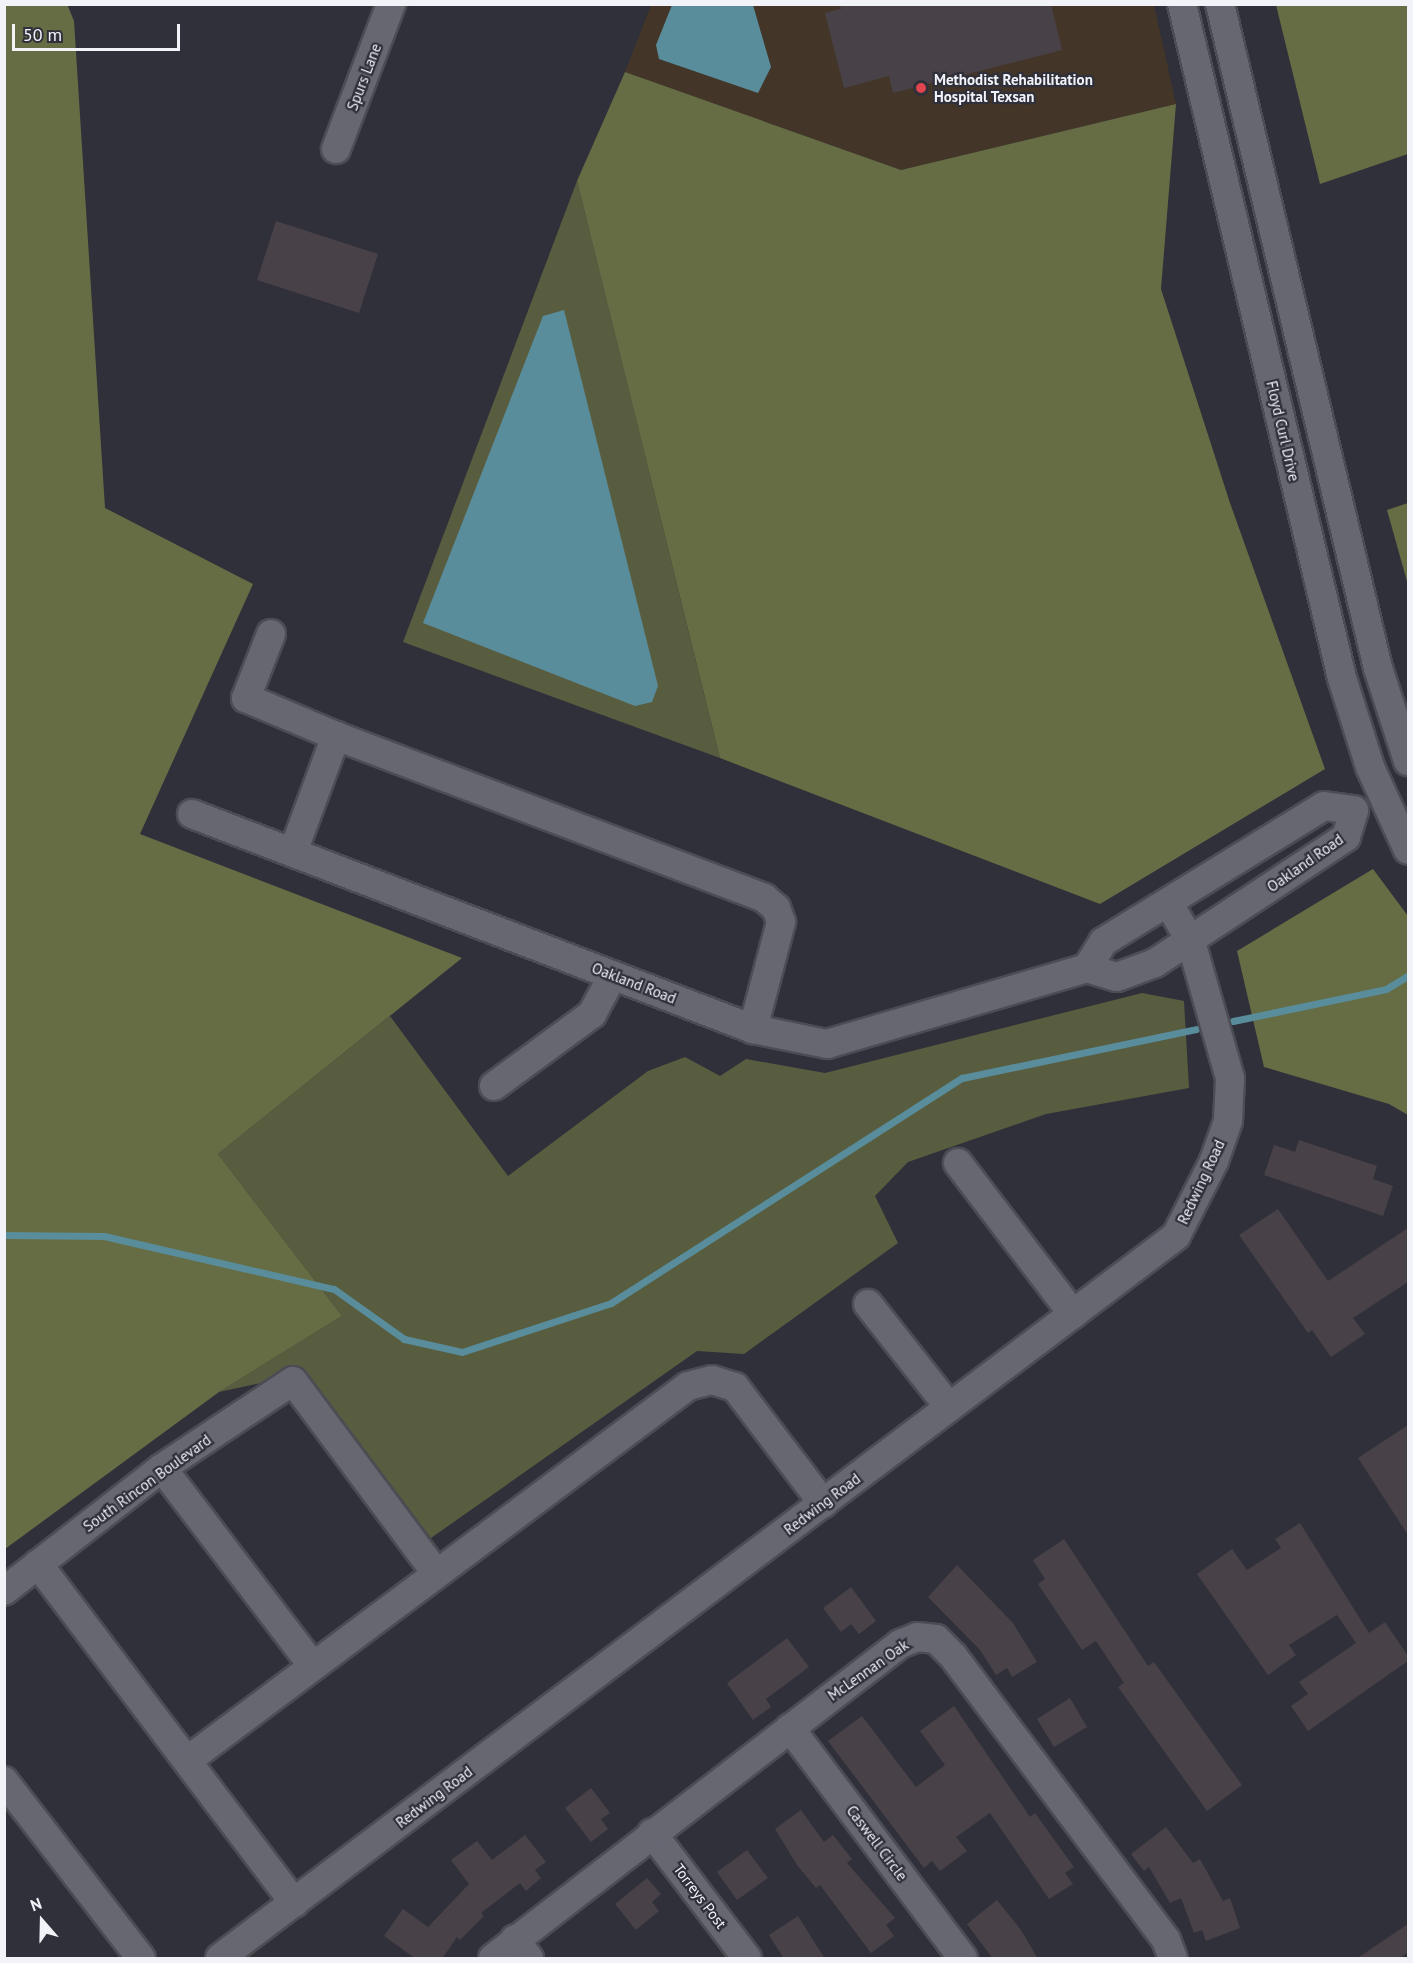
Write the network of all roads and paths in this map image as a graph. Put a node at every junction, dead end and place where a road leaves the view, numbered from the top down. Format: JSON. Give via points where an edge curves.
{"nodes":[{"id":1,"x":391,"y":4,"type":"edge"},
{"id":2,"x":1182,"y":4,"type":"edge"},
{"id":3,"x":1220,"y":4,"type":"edge"},
{"id":4,"x":336,"y":149,"type":"dead end"},
{"id":5,"x":271,"y":634,"type":"dead end"},
{"id":6,"x":336,"y":736,"type":"junction"},
{"id":7,"x":1408,"y":761,"type":"edge"},
{"id":8,"x":1408,"y":777,"type":"edge"},
{"id":9,"x":1381,"y":793,"type":"junction"},
{"id":10,"x":1354,"y":810,"type":"junction"},
{"id":11,"x":192,"y":814,"type":"dead end"},
{"id":12,"x":1408,"y":850,"type":"edge"},
{"id":13,"x":293,"y":852,"type":"junction"},
{"id":14,"x":1168,"y":902,"type":"junction"},
{"id":15,"x":1191,"y":942,"type":"junction"},
{"id":16,"x":1087,"y":968,"type":"junction"},
{"id":17,"x":613,"y":975,"type":"junction"},
{"id":18,"x":753,"y":1029,"type":"junction"},
{"id":19,"x":494,"y":1086,"type":"dead end"},
{"id":20,"x":958,"y":1163,"type":"dead end"},
{"id":21,"x":868,"y":1304,"type":"dead end"},
{"id":22,"x":1073,"y":1314,"type":"junction"},
{"id":23,"x":949,"y":1407,"type":"junction"},
{"id":24,"x":162,"y":1468,"type":"junction"},
{"id":25,"x":823,"y":1503,"type":"junction"},
{"id":26,"x":38,"y":1564,"type":"junction"},
{"id":27,"x":436,"y":1573,"type":"junction"},
{"id":28,"x":4,"y":1591,"type":"edge"},
{"id":29,"x":312,"y":1665,"type":"junction"},
{"id":30,"x":790,"y":1728,"type":"junction"},
{"id":31,"x":188,"y":1760,"type":"junction"},
{"id":32,"x":4,"y":1781,"type":"edge"},
{"id":33,"x":652,"y":1833,"type":"junction"},
{"id":34,"x":294,"y":1903,"type":"junction"},
{"id":35,"x":522,"y":1949,"type":"edge"},
{"id":36,"x":1173,"y":1957,"type":"edge"},
{"id":37,"x":141,"y":1959,"type":"edge"},
{"id":38,"x":220,"y":1959,"type":"edge"},
{"id":39,"x":493,"y":1959,"type":"edge"},
{"id":40,"x":747,"y":1959,"type":"edge"},
{"id":41,"x":963,"y":1959,"type":"edge"}],
"edges":[{"from":1,"to":4,"type":"street","name":"Spurs Lane"},
{"from":2,"to":9,"type":"street","name":"Floyd Curl Drive","via":[[1342,678]]},
{"from":3,"to":7,"type":"street","via":[[1378,668]]},
{"from":5,"to":6,"type":"street","via":[[246,698]]},
{"from":6,"to":13,"type":"street"},
{"from":6,"to":18,"type":"street","via":[[764,898],[776,908],[781,922]]},
{"from":8,"to":9,"type":"street"},
{"from":9,"to":10,"type":"street"},
{"from":9,"to":12,"type":"street","name":"Floyd Curl Drive"},
{"from":10,"to":14,"type":"street","name":"Oakland Road","via":[[1324,806]]},
{"from":10,"to":15,"type":"street","name":"Oakland Road","via":[[1346,837]]},
{"from":11,"to":13,"type":"street","name":"Oakland Road"},
{"from":13,"to":17,"type":"street","name":"Oakland Road"},
{"from":14,"to":15,"type":"street","name":"Redwing Road"},
{"from":14,"to":16,"type":"street","name":"Oakland Road","via":[[1102,942]]},
{"from":15,"to":16,"type":"street","name":"Oakland Road","via":[[1117,977]]},
{"from":15,"to":22,"type":"street","name":"Redwing Road","via":[[1230,1078],[1228,1121],[1214,1161],[1176,1236]]},
{"from":16,"to":18,"type":"street","name":"Oakland Road","via":[[827,1044]]},
{"from":17,"to":18,"type":"street","name":"Oakland Road"},
{"from":17,"to":19,"type":"street","via":[[592,1014]]},
{"from":20,"to":22,"type":"street"},
{"from":21,"to":23,"type":"street"},
{"from":22,"to":23,"type":"street","name":"Redwing Road"},
{"from":23,"to":25,"type":"street","name":"Redwing Road"},
{"from":24,"to":26,"type":"street","name":"South Rincon Boulevard"},
{"from":24,"to":27,"type":"street","name":"South Rincon Boulevard","via":[[293,1381]]},
{"from":24,"to":29,"type":"street"},
{"from":25,"to":27,"type":"street","via":[[735,1388],[712,1380],[688,1386]]},
{"from":25,"to":34,"type":"street","name":"Redwing Road"},
{"from":26,"to":28,"type":"street","name":"South Rincon Boulevard"},
{"from":26,"to":31,"type":"street"},
{"from":27,"to":29,"type":"street"},
{"from":29,"to":31,"type":"street"},
{"from":30,"to":33,"type":"street","name":"McLennan Oak"},
{"from":30,"to":36,"type":"street","name":"McLennan Oak","via":[[900,1644],[918,1637],[936,1639],[1144,1912]]},
{"from":30,"to":41,"type":"street","name":"Caswell Circle"},
{"from":31,"to":34,"type":"street"},
{"from":32,"to":37,"type":"street"},
{"from":33,"to":35,"type":"street","name":"McLennan Oak"},
{"from":33,"to":40,"type":"street","name":"Torreys Post"},
{"from":34,"to":38,"type":"street","name":"Redwing Road"},
{"from":35,"to":39,"type":"street","name":"McLennan Oak"}]}
